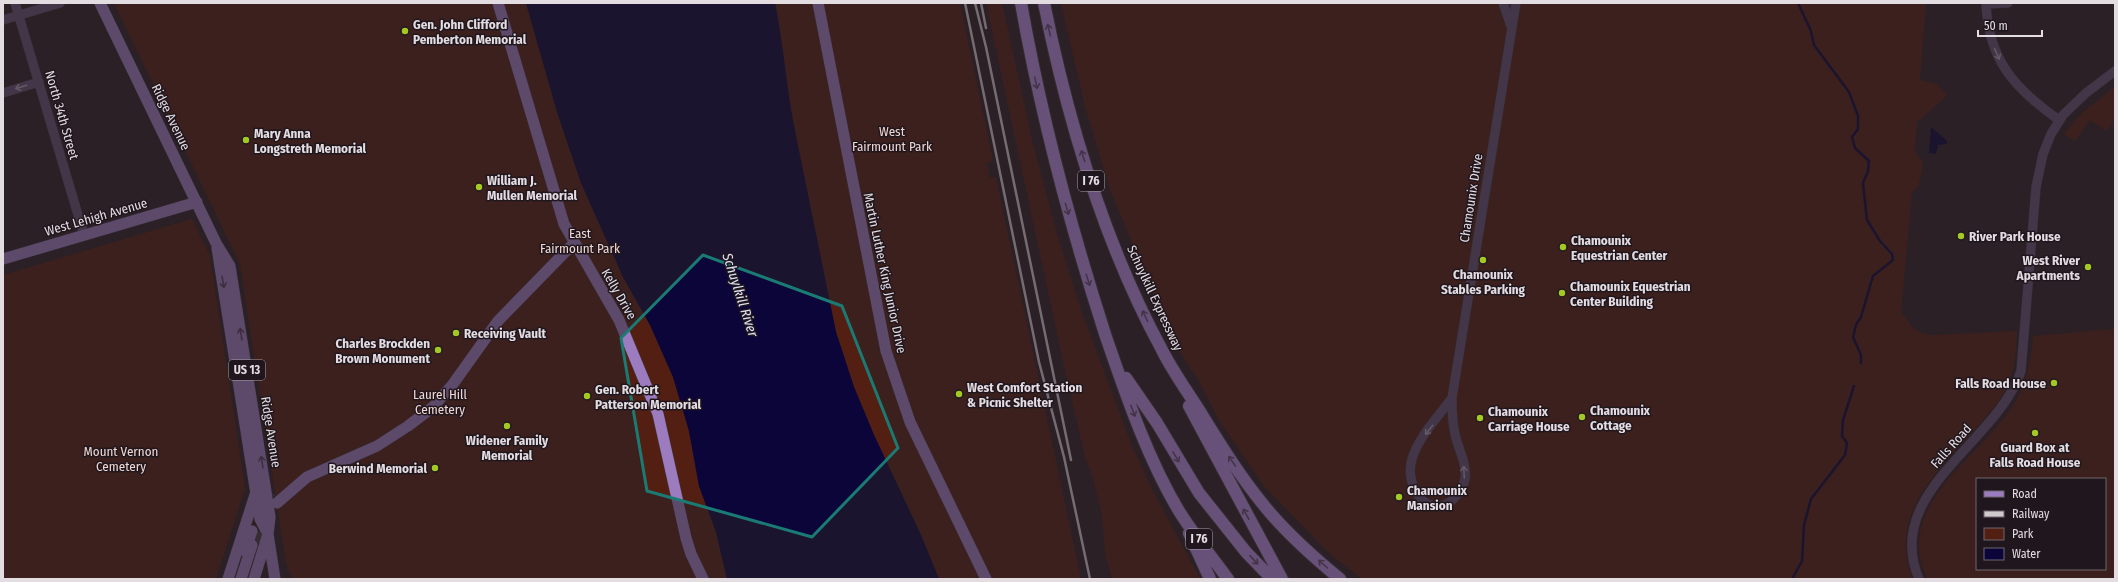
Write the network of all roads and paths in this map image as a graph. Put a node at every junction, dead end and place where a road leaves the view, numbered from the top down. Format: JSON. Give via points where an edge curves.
{"nodes":[{"id":1,"x":15,"y":3,"type":"edge"},
{"id":2,"x":60,"y":3,"type":"edge"},
{"id":3,"x":100,"y":3,"type":"edge"},
{"id":4,"x":498,"y":3,"type":"edge"},
{"id":5,"x":818,"y":3,"type":"edge"},
{"id":6,"x":1021,"y":3,"type":"edge"},
{"id":7,"x":1044,"y":3,"type":"edge"},
{"id":8,"x":1503,"y":3,"type":"edge"},
{"id":9,"x":1516,"y":3,"type":"edge"},
{"id":10,"x":2008,"y":3,"type":"edge"},
{"id":11,"x":1986,"y":4,"type":"edge"},
{"id":12,"x":19,"y":15,"type":"junction"},
{"id":13,"x":3,"y":20,"type":"edge"},
{"id":14,"x":1512,"y":27,"type":"junction"},
{"id":15,"x":2115,"y":71,"type":"edge"},
{"id":16,"x":39,"y":82,"type":"junction"},
{"id":17,"x":3,"y":93,"type":"edge"},
{"id":18,"x":2059,"y":120,"type":"junction"},
{"id":19,"x":197,"y":202,"type":"junction"},
{"id":20,"x":84,"y":235,"type":"junction"},
{"id":21,"x":216,"y":243,"type":"junction"},
{"id":22,"x":574,"y":243,"type":"junction"},
{"id":23,"x":3,"y":259,"type":"edge"},
{"id":24,"x":1162,"y":351,"type":"junction"},
{"id":25,"x":1115,"y":362,"type":"junction"},
{"id":26,"x":1452,"y":398,"type":"junction"},
{"id":27,"x":256,"y":492,"type":"junction"},
{"id":28,"x":276,"y":500,"type":"tunnel mouth"},
{"id":29,"x":1179,"y":511,"type":"junction"},
{"id":30,"x":268,"y":534,"type":"junction"},
{"id":31,"x":1278,"y":578,"type":"edge"},
{"id":32,"x":228,"y":579,"type":"edge"},
{"id":33,"x":236,"y":579,"type":"edge"},
{"id":34,"x":241,"y":579,"type":"edge"},
{"id":35,"x":254,"y":579,"type":"edge"},
{"id":36,"x":275,"y":579,"type":"edge"},
{"id":37,"x":702,"y":579,"type":"edge"},
{"id":38,"x":986,"y":579,"type":"edge"},
{"id":39,"x":1210,"y":579,"type":"edge"},
{"id":40,"x":1228,"y":579,"type":"edge"},
{"id":41,"x":1340,"y":579,"type":"edge"},
{"id":42,"x":1919,"y":579,"type":"edge"}],
"edges":[{"from":1,"to":12,"type":"street","name":"North 34th Street"},
{"from":2,"to":12,"type":"street"},
{"from":3,"to":19,"type":"main road","name":"Ridge Avenue","number":"US 13"},
{"from":4,"to":22,"type":"main road","name":"Kelly Drive","via":[[560,213]]},
{"from":5,"to":38,"type":"main road","name":"Martin Luther King Junior Drive","via":[[886,351],[910,422]]},
{"from":6,"to":25,"type":"highway","number":"I 76","one_way":true,"via":[[1039,96],[1064,198]]},
{"from":24,"to":7,"type":"highway","name":"Schuylkill Expressway","number":"I 76","one_way":true,"via":[[1131,286],[1097,198],[1069,110]]},
{"from":8,"to":14,"type":"street"},
{"from":9,"to":14,"type":"street","name":"Chamounix Drive"},
{"from":10,"to":11,"type":"street"},
{"from":11,"to":18,"type":"street","one_way":true,"via":[[1990,34],[2005,69],[2029,98]]},
{"from":12,"to":13,"type":"street"},
{"from":12,"to":16,"type":"street","name":"North 34th Street"},
{"from":14,"to":26,"type":"street","name":"Chamounix Drive"},
{"from":15,"to":18,"type":"street","name":"Falls Road","via":[[2079,99]]},
{"from":16,"to":17,"type":"street","one_way":true},
{"from":16,"to":20,"type":"street","name":"North 34th Street"},
{"from":18,"to":42,"type":"street","name":"Falls Road","via":[[2046,145],[2037,179],[2021,371],[1996,416],[1935,484],[1921,507],[1914,525],[1912,541],[1913,558]]},
{"from":19,"to":20,"type":"main road","name":"West Lehigh Avenue"},
{"from":19,"to":21,"type":"main road","name":"Ridge Avenue","number":"US 13"},
{"from":20,"to":23,"type":"main road","name":"West Lehigh Avenue"},
{"from":21,"to":27,"type":"main road","name":"Ridge Avenue","number":"US 13","one_way":true},
{"from":30,"to":21,"type":"main road","name":"Ridge Avenue","number":"US 13","one_way":true,"via":[[270,517],[233,280],[230,266]]},
{"from":22,"to":28,"type":"main road","via":[[498,321],[440,400],[396,433],[316,466],[295,479]]},
{"from":22,"to":37,"type":"main road","name":"Kelly Drive","via":[[619,320],[653,400],[662,427],[686,538]]},
{"from":31,"to":24,"type":"highway","one_way":true},
{"from":41,"to":24,"type":"highway","name":"Schuylkill Expressway","number":"I 76","one_way":true,"via":[[1289,533],[1262,504]]},
{"from":25,"to":29,"type":"highway","number":"I 76","one_way":true,"via":[[1146,444]]},
{"from":25,"to":31,"type":"highway","one_way":true,"via":[[1199,493],[1246,552]]},
{"from":26,"to":26,"type":"street","name":"Chamounix Drive","one_way":true,"via":[[1421,439],[1410,468],[1414,490],[1430,506],[1442,505],[1454,499],[1465,479],[1464,464],[1453,425]]},
{"from":27,"to":30,"type":"main road","name":"Ridge Avenue","via":[[260,519]]},
{"from":27,"to":32,"type":"main road","number":"US 13"},
{"from":29,"to":39,"type":"highway"},
{"from":29,"to":40,"type":"highway","number":"I 76"},
{"from":30,"to":35,"type":"main road","number":"US 13"},
{"from":30,"to":36,"type":"main road","name":"Ridge Avenue"},
{"from":33,"to":34,"type":"main road","via":[[253,536]]}]}
